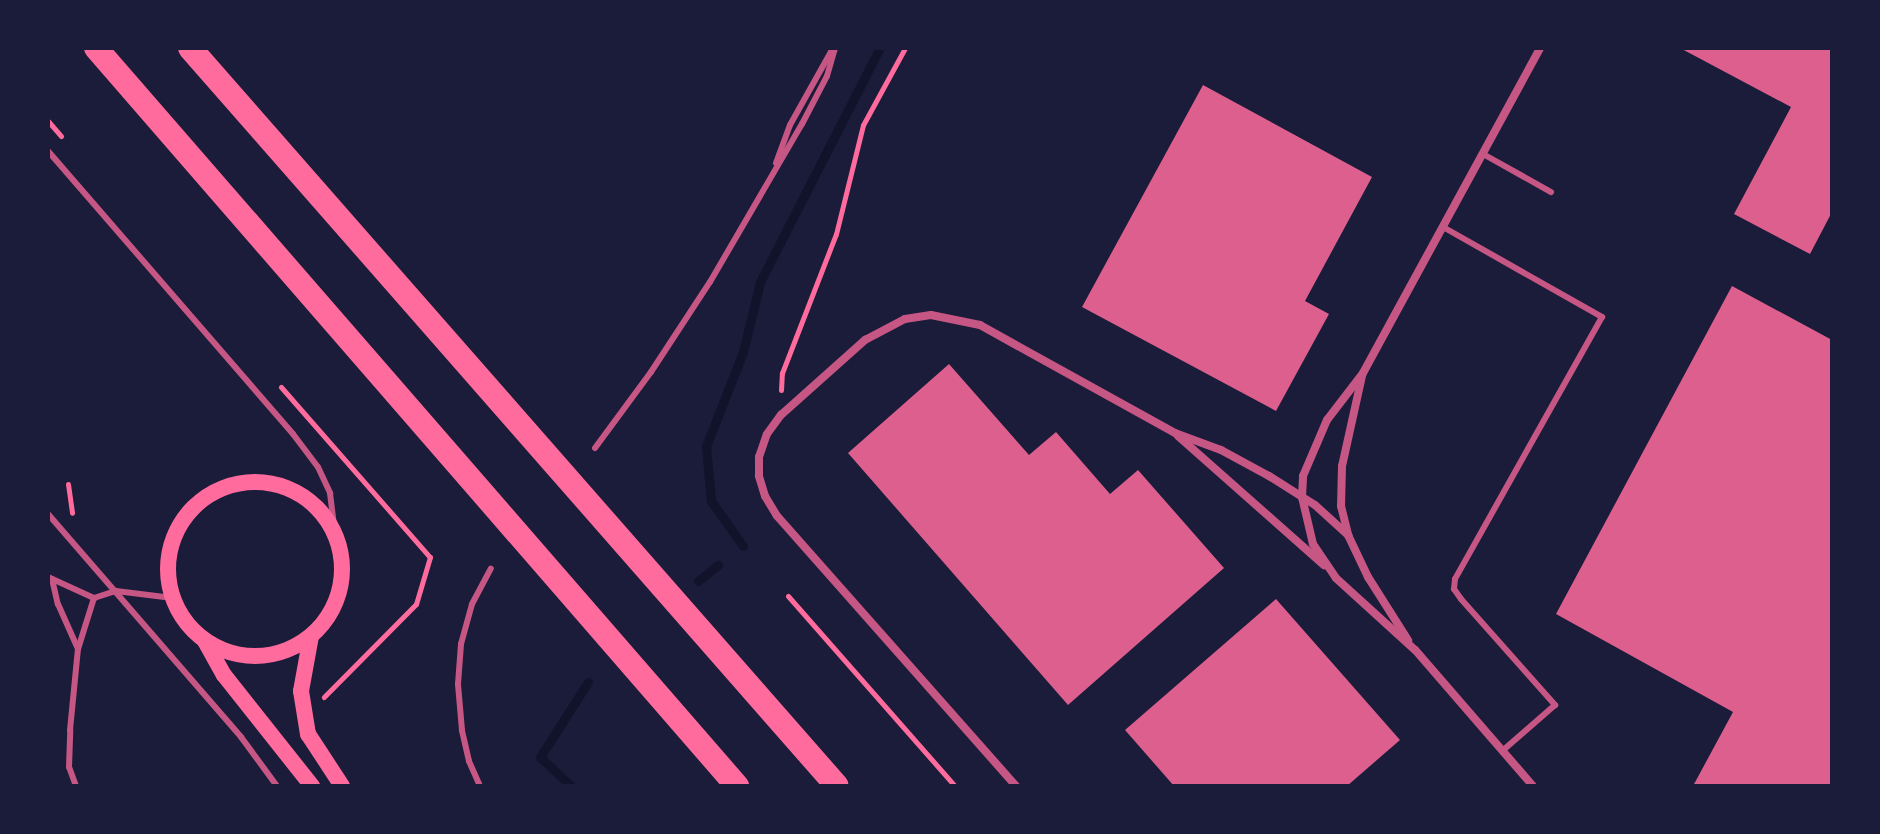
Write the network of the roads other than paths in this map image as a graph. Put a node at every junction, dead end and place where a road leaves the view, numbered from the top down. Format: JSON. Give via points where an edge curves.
{"nodes":[{"id":1,"x":96,"y":48,"type":"edge"},
{"id":2,"x":190,"y":48,"type":"edge"},
{"id":3,"x":834,"y":48,"type":"edge"},
{"id":4,"x":1540,"y":48,"type":"edge"},
{"id":5,"x":48,"y":151,"type":"edge"},
{"id":6,"x":1483,"y":154,"type":"junction"},
{"id":7,"x":1551,"y":192,"type":"dead end"},
{"id":8,"x":1443,"y":227,"type":"junction"},
{"id":9,"x":1363,"y":373,"type":"junction"},
{"id":10,"x":1175,"y":433,"type":"junction"},
{"id":11,"x":595,"y":448,"type":"dead end"},
{"id":12,"x":1302,"y":497,"type":"junction"},
{"id":13,"x":48,"y":514,"type":"edge"},
{"id":14,"x":335,"y":532,"type":"junction"},
{"id":15,"x":1348,"y":535,"type":"junction"},
{"id":16,"x":491,"y":569,"type":"dead end"},
{"id":17,"x":50,"y":578,"type":"edge"},
{"id":18,"x":1336,"y":578,"type":"junction"},
{"id":19,"x":116,"y":591,"type":"junction"},
{"id":20,"x":94,"y":598,"type":"junction"},
{"id":21,"x":173,"y":598,"type":"junction"},
{"id":22,"x":311,"y":636,"type":"junction"},
{"id":23,"x":204,"y":640,"type":"junction"},
{"id":24,"x":78,"y":649,"type":"junction"},
{"id":25,"x":1415,"y":650,"type":"junction"},
{"id":26,"x":1502,"y":751,"type":"junction"},
{"id":27,"x":76,"y":786,"type":"edge"},
{"id":28,"x":277,"y":786,"type":"edge"},
{"id":29,"x":312,"y":786,"type":"edge"},
{"id":30,"x":342,"y":786,"type":"edge"},
{"id":31,"x":480,"y":786,"type":"edge"},
{"id":32,"x":737,"y":786,"type":"edge"},
{"id":33,"x":837,"y":786,"type":"edge"},
{"id":34,"x":1016,"y":786,"type":"edge"},
{"id":35,"x":1533,"y":786,"type":"edge"}],
"edges":[{"from":1,"to":32,"type":"highway"},
{"from":2,"to":33,"type":"highway"},
{"from":3,"to":11,"type":"lane","via":[[790,125],[770,180],[694,308]]},
{"from":4,"to":6,"type":"street"},
{"from":5,"to":14,"type":"lane","via":[[309,456],[330,493]]},
{"from":6,"to":7,"type":"lane"},
{"from":6,"to":8,"type":"street"},
{"from":8,"to":9,"type":"street"},
{"from":8,"to":26,"type":"lane","via":[[1602,317],[1455,579],[1461,599],[1555,705]]},
{"from":9,"to":12,"type":"street","via":[[1327,420],[1312,450]]},
{"from":9,"to":15,"type":"street","via":[[1342,466],[1341,506]]},
{"from":10,"to":12,"type":"street","via":[[1221,450]]},
{"from":10,"to":18,"type":"street"},
{"from":10,"to":34,"type":"street","via":[[980,325],[931,315],[883,328],[781,415],[767,434],[759,476],[777,516]]},
{"from":12,"to":15,"type":"street"},
{"from":12,"to":18,"type":"street","via":[[1313,544]]},
{"from":13,"to":19,"type":"lane"},
{"from":14,"to":21,"type":"main road","via":[[316,507],[290,489],[260,482],[229,486],[201,500],[180,524],[169,555]]},
{"from":14,"to":22,"type":"main road","via":[[342,580],[332,611]]},
{"from":15,"to":25,"type":"street"},
{"from":16,"to":31,"type":"lane","via":[[472,604],[458,684],[462,730]]},
{"from":17,"to":20,"type":"lane"},
{"from":17,"to":24,"type":"lane"},
{"from":18,"to":25,"type":"street"},
{"from":19,"to":20,"type":"lane"},
{"from":19,"to":21,"type":"lane"},
{"from":19,"to":28,"type":"lane"},
{"from":20,"to":24,"type":"lane"},
{"from":21,"to":23,"type":"main road"},
{"from":22,"to":23,"type":"main road","via":[[267,655],[234,653]]},
{"from":22,"to":30,"type":"main road","via":[[301,691],[308,734]]},
{"from":23,"to":29,"type":"main road","via":[[224,675]]},
{"from":24,"to":27,"type":"lane","via":[[69,767]]},
{"from":25,"to":26,"type":"street"},
{"from":26,"to":35,"type":"street"}]}
